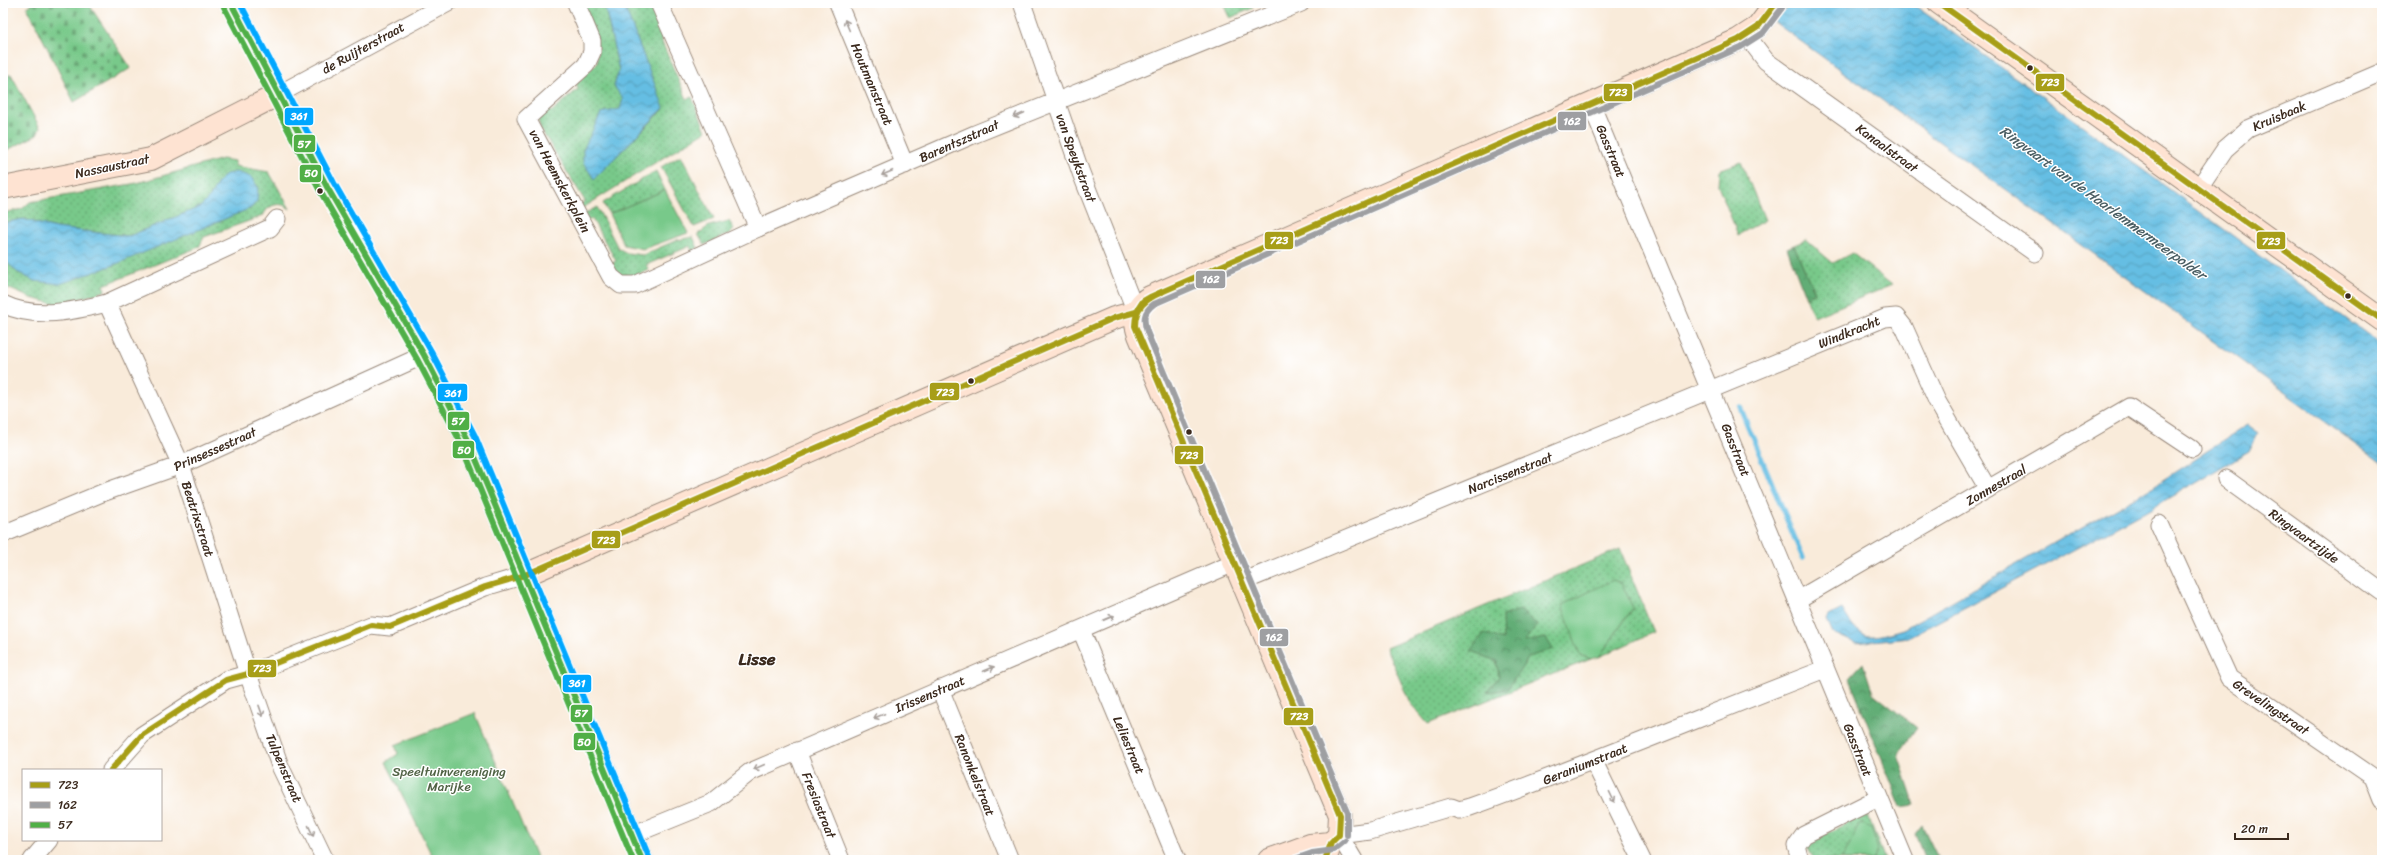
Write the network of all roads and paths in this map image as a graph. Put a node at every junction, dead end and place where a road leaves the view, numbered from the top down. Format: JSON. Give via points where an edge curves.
{"nodes":[{"id":1,"x":231,"y":3,"type":"edge"},
{"id":2,"x":448,"y":3,"type":"edge"},
{"id":3,"x":576,"y":3,"type":"edge"},
{"id":4,"x":659,"y":3,"type":"edge"},
{"id":5,"x":838,"y":3,"type":"edge"},
{"id":6,"x":1022,"y":3,"type":"edge"},
{"id":7,"x":1301,"y":3,"type":"edge"},
{"id":8,"x":1939,"y":3,"type":"edge"},
{"id":9,"x":428,"y":7,"type":"edge"},
{"id":10,"x":1771,"y":10,"type":"edge"},
{"id":11,"x":1747,"y":36,"type":"junction"},
{"id":12,"x":2382,"y":72,"type":"edge"},
{"id":13,"x":279,"y":94,"type":"junction"},
{"id":14,"x":1055,"y":100,"type":"junction"},
{"id":15,"x":1591,"y":104,"type":"junction"},
{"id":16,"x":905,"y":165,"type":"junction"},
{"id":17,"x":3,"y":188,"type":"edge"},
{"id":18,"x":2198,"y":189,"type":"junction"},
{"id":19,"x":277,"y":219,"type":"dead end"},
{"id":20,"x":758,"y":228,"type":"junction"},
{"id":21,"x":2035,"y":254,"type":"dead end"},
{"id":22,"x":621,"y":285,"type":"joint"},
{"id":23,"x":107,"y":303,"type":"junction"},
{"id":24,"x":3,"y":304,"type":"edge"},
{"id":25,"x":1136,"y":312,"type":"junction"},
{"id":26,"x":2382,"y":320,"type":"edge"},
{"id":27,"x":424,"y":355,"type":"junction"},
{"id":28,"x":1711,"y":390,"type":"junction"},
{"id":29,"x":2192,"y":449,"type":"dead end"},
{"id":30,"x":181,"y":465,"type":"junction"},
{"id":31,"x":2226,"y":479,"type":"dead end"},
{"id":32,"x":1988,"y":489,"type":"junction"},
{"id":33,"x":2159,"y":524,"type":"dead end"},
{"id":34,"x":3,"y":534,"type":"edge"},
{"id":35,"x":1234,"y":562,"type":"junction"},
{"id":36,"x":525,"y":575,"type":"junction"},
{"id":37,"x":1242,"y":582,"type":"junction"},
{"id":38,"x":2382,"y":592,"type":"edge"},
{"id":39,"x":1797,"y":600,"type":"junction"},
{"id":40,"x":1081,"y":630,"type":"junction"},
{"id":41,"x":1825,"y":669,"type":"junction"},
{"id":42,"x":248,"y":674,"type":"junction"},
{"id":43,"x":940,"y":689,"type":"junction"},
{"id":44,"x":797,"y":751,"type":"junction"},
{"id":45,"x":1594,"y":762,"type":"junction"},
{"id":46,"x":112,"y":769,"type":"edge"},
{"id":47,"x":1878,"y":798,"type":"junction"},
{"id":48,"x":2382,"y":800,"type":"edge"},
{"id":49,"x":632,"y":835,"type":"junction"},
{"id":50,"x":48,"y":841,"type":"edge"},
{"id":51,"x":1332,"y":846,"type":"edge"},
{"id":52,"x":32,"y":860,"type":"edge"},
{"id":53,"x":324,"y":860,"type":"edge"},
{"id":54,"x":642,"y":860,"type":"edge"},
{"id":55,"x":841,"y":860,"type":"edge"},
{"id":56,"x":1010,"y":860,"type":"edge"},
{"id":57,"x":1178,"y":860,"type":"edge"},
{"id":58,"x":1270,"y":860,"type":"edge"},
{"id":59,"x":1354,"y":860,"type":"edge"},
{"id":60,"x":1642,"y":860,"type":"edge"},
{"id":61,"x":1800,"y":860,"type":"edge"},
{"id":62,"x":1905,"y":860,"type":"edge"}],
"edges":[{"from":1,"to":13,"type":"main road"},
{"from":2,"to":9,"type":"street","name":"de Ruijterstraat"},
{"from":3,"to":22,"type":"street","name":"van Heemskerkplein","via":[[592,41],[592,52],[586,65],[526,119],[611,277]]},
{"from":4,"to":20,"type":"street"},
{"from":16,"to":5,"type":"street","name":"Houtmanstraat","one_way":true},
{"from":6,"to":14,"type":"street","name":"van Speykstraat"},
{"from":7,"to":14,"type":"street","name":"Barentszstraat"},
{"from":8,"to":18,"type":"main road"},
{"from":9,"to":13,"type":"street","name":"de Ruijterstraat"},
{"from":10,"to":11,"type":"main road"},
{"from":11,"to":15,"type":"main road"},
{"from":11,"to":21,"type":"street","name":"Kanaalstraat","via":[[1766,61]]},
{"from":12,"to":18,"type":"street","name":"Kruisbaak","via":[[2248,129],[2226,149]]},
{"from":13,"to":17,"type":"main road","name":"Nassaustraat","via":[[151,159]]},
{"from":13,"to":27,"type":"main road","via":[[327,187]]},
{"from":14,"to":16,"type":"street","name":"Barentszstraat","one_way":true},
{"from":14,"to":25,"type":"street","name":"van Speykstraat"},
{"from":15,"to":25,"type":"main road","via":[[1143,301]]},
{"from":15,"to":28,"type":"street","name":"Gasstraat"},
{"from":16,"to":20,"type":"street","name":"Barentszstraat","one_way":true},
{"from":18,"to":26,"type":"main road"},
{"from":19,"to":23,"type":"street","via":[[270,228]]},
{"from":20,"to":22,"type":"street","name":"Barentszstraat","via":[[636,285]]},
{"from":23,"to":24,"type":"street","via":[[80,310],[40,313],[10,308]]},
{"from":23,"to":30,"type":"street","name":"Beatrixstraat"},
{"from":25,"to":35,"type":"main road","via":[[1135,326]]},
{"from":25,"to":36,"type":"main road","via":[[1114,318]]},
{"from":27,"to":30,"type":"street","name":"Prinsessestraat"},
{"from":27,"to":36,"type":"main road","via":[[468,440]]},
{"from":28,"to":32,"type":"street","name":"Windkracht","via":[[1885,318],[1896,317],[1904,327],[1937,401]]},
{"from":28,"to":37,"type":"street","name":"Narcissenstraat"},
{"from":28,"to":39,"type":"street","name":"Gasstraat"},
{"from":29,"to":32,"type":"street","name":"Zonnestraal","via":[[2129,407]]},
{"from":30,"to":34,"type":"street","name":"Prinsessestraat","via":[[102,493]]},
{"from":30,"to":42,"type":"street","name":"Beatrixstraat"},
{"from":31,"to":38,"type":"street","name":"Ringvaartzijde"},
{"from":32,"to":39,"type":"street","name":"Zonnestraal"},
{"from":33,"to":48,"type":"street","name":"Grevelingstraat","via":[[2228,678],[2372,777]]},
{"from":35,"to":37,"type":"main road"},
{"from":40,"to":35,"type":"street","name":"Irissenstraat","one_way":true},
{"from":36,"to":42,"type":"street","via":[[485,586],[390,627],[372,625]]},
{"from":36,"to":49,"type":"main road"},
{"from":37,"to":51,"type":"main road","via":[[1340,815]]},
{"from":39,"to":41,"type":"street","name":"Gasstraat"},
{"from":43,"to":40,"type":"street","name":"Irissenstraat","one_way":true},
{"from":40,"to":57,"type":"street","name":"Leliestraat"},
{"from":41,"to":45,"type":"street","name":"Geraniumstraat"},
{"from":41,"to":47,"type":"street","name":"Gasstraat"},
{"from":42,"to":46,"type":"street","via":[[226,680],[142,735]]},
{"from":42,"to":53,"type":"street","name":"Tulpenstraat","one_way":true,"via":[[280,766]]},
{"from":43,"to":44,"type":"street","name":"Irissenstraat","one_way":true},
{"from":43,"to":56,"type":"street","name":"Ranonkelstraat"},
{"from":44,"to":49,"type":"street","name":"Irissenstraat","one_way":true,"via":[[750,772],[711,803]]},
{"from":44,"to":55,"type":"street","name":"Fresiastraat"},
{"from":45,"to":51,"type":"street","name":"Geraniumstraat","via":[[1470,807],[1459,810],[1451,807],[1370,831]]},
{"from":45,"to":60,"type":"street","one_way":true},
{"from":47,"to":61,"type":"street","via":[[1804,835],[1796,846]]},
{"from":47,"to":62,"type":"street","name":"Gasstraat"},
{"from":49,"to":54,"type":"main road"},
{"from":50,"to":52,"type":"street"},
{"from":51,"to":58,"type":"main road","via":[[1310,845]]},
{"from":51,"to":59,"type":"street"}]}
